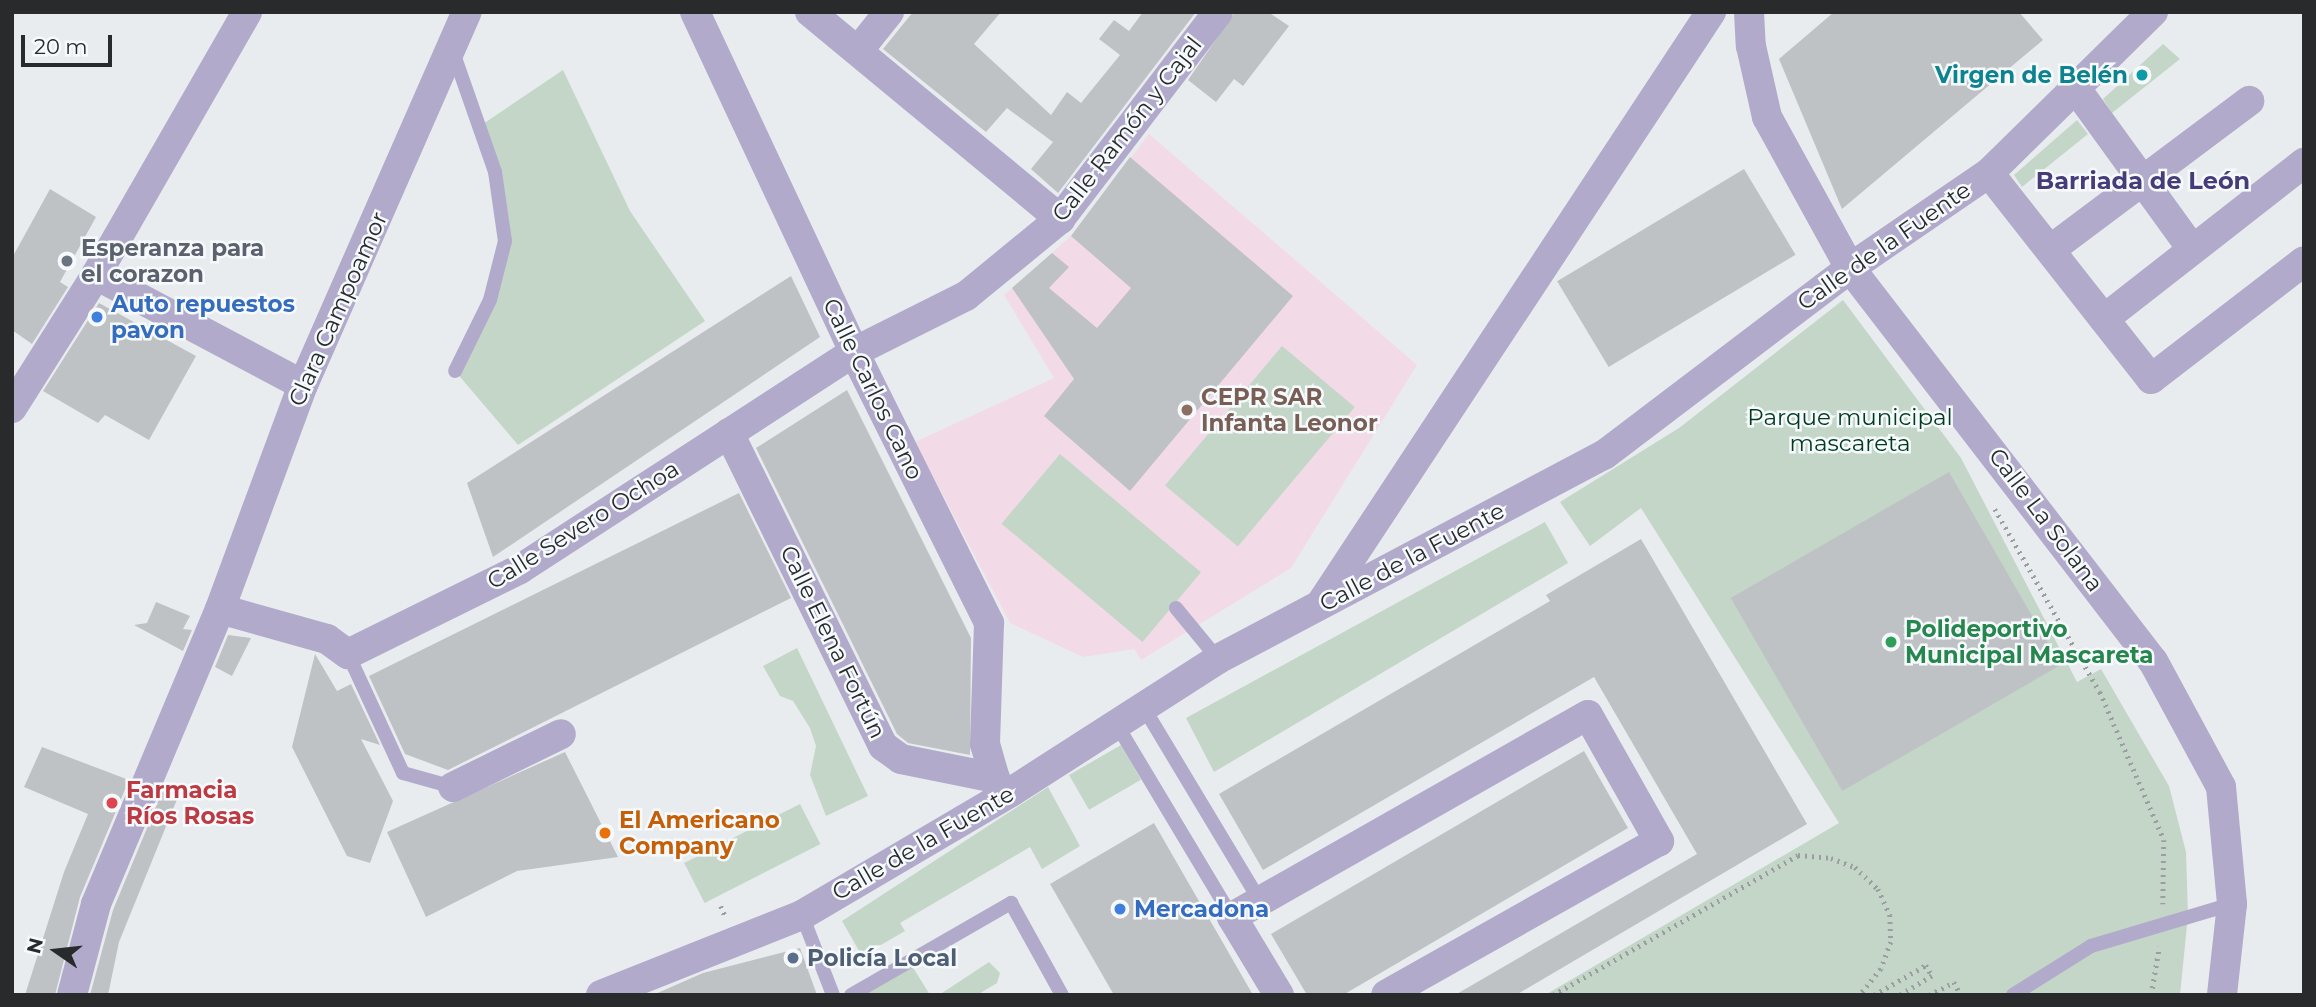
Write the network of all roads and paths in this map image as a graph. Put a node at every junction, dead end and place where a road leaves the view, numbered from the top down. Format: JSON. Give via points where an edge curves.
{"nodes":[{"id":1,"x":247,"y":12,"type":"edge"},
{"id":2,"x":467,"y":12,"type":"edge"},
{"id":3,"x":695,"y":12,"type":"edge"},
{"id":4,"x":810,"y":12,"type":"edge"},
{"id":5,"x":889,"y":12,"type":"edge"},
{"id":6,"x":1218,"y":12,"type":"edge"},
{"id":7,"x":1711,"y":12,"type":"edge"},
{"id":8,"x":1749,"y":12,"type":"edge"},
{"id":9,"x":2153,"y":12,"type":"edge"},
{"id":10,"x":450,"y":44,"type":"junction"},
{"id":11,"x":858,"y":51,"type":"junction"},
{"id":12,"x":2077,"y":90,"type":"junction"},
{"id":13,"x":2249,"y":101,"type":"dead end"},
{"id":14,"x":2304,"y":163,"type":"edge"},
{"id":15,"x":1989,"y":173,"type":"junction"},
{"id":16,"x":2143,"y":181,"type":"junction"},
{"id":17,"x":1060,"y":219,"type":"junction"},
{"id":18,"x":2192,"y":249,"type":"junction"},
{"id":19,"x":2050,"y":250,"type":"junction"},
{"id":20,"x":2304,"y":261,"type":"edge"},
{"id":21,"x":1850,"y":268,"type":"junction"},
{"id":22,"x":96,"y":275,"type":"junction"},
{"id":23,"x":2104,"y":319,"type":"junction"},
{"id":24,"x":854,"y":352,"type":"junction"},
{"id":25,"x":455,"y":371,"type":"dead end"},
{"id":26,"x":303,"y":385,"type":"junction"},
{"id":27,"x":12,"y":408,"type":"edge"},
{"id":28,"x":729,"y":433,"type":"junction"},
{"id":29,"x":2000,"y":458,"type":"junction"},
{"id":30,"x":1321,"y":604,"type":"junction"},
{"id":31,"x":1176,"y":608,"type":"dead end"},
{"id":32,"x":220,"y":609,"type":"junction"},
{"id":33,"x":348,"y":654,"type":"junction"},
{"id":34,"x":1217,"y":659,"type":"junction"},
{"id":35,"x":1144,"y":708,"type":"junction"},
{"id":36,"x":1117,"y":725,"type":"junction"},
{"id":37,"x":561,"y":734,"type":"dead end"},
{"id":38,"x":1003,"y":785,"type":"junction"},
{"id":39,"x":453,"y":787,"type":"joint"},
{"id":40,"x":1260,"y":901,"type":"junction"},
{"id":41,"x":2232,"y":904,"type":"junction"},
{"id":42,"x":802,"y":915,"type":"junction"},
{"id":43,"x":1232,"y":917,"type":"junction"},
{"id":44,"x":2163,"y":922,"type":"junction"},
{"id":45,"x":72,"y":995,"type":"edge"},
{"id":46,"x":601,"y":995,"type":"edge"},
{"id":47,"x":833,"y":995,"type":"edge"},
{"id":48,"x":851,"y":995,"type":"edge"},
{"id":49,"x":1062,"y":995,"type":"edge"},
{"id":50,"x":1279,"y":995,"type":"edge"},
{"id":51,"x":1387,"y":995,"type":"edge"},
{"id":52,"x":1553,"y":995,"type":"edge"},
{"id":53,"x":1860,"y":995,"type":"edge"},
{"id":54,"x":1874,"y":995,"type":"edge"},
{"id":55,"x":1900,"y":995,"type":"edge"},
{"id":56,"x":1929,"y":995,"type":"edge"},
{"id":57,"x":1961,"y":995,"type":"edge"},
{"id":58,"x":2013,"y":995,"type":"edge"},
{"id":59,"x":2151,"y":995,"type":"edge"},
{"id":60,"x":2222,"y":995,"type":"edge"}],
"edges":[{"from":1,"to":22,"type":"street"},
{"from":2,"to":10,"type":"street","name":"Clara Campoamor"},
{"from":3,"to":24,"type":"street","name":"Calle Carlos Cano"},
{"from":4,"to":11,"type":"street"},
{"from":5,"to":11,"type":"street"},
{"from":6,"to":17,"type":"street","name":"Calle Ramón y Cajal"},
{"from":7,"to":30,"type":"street"},
{"from":8,"to":21,"type":"street","name":"Calle La Solana","via":[[1766,117]]},
{"from":9,"to":12,"type":"street","name":"Calle de la Fuente"},
{"from":10,"to":25,"type":"lane","via":[[495,172],[505,241],[490,300]]},
{"from":10,"to":26,"type":"street","name":"Clara Campoamor","via":[[420,124]]},
{"from":11,"to":17,"type":"street"},
{"from":12,"to":15,"type":"street","name":"Calle de la Fuente"},
{"from":12,"to":16,"type":"street"},
{"from":13,"to":16,"type":"street"},
{"from":14,"to":18,"type":"street"},
{"from":15,"to":19,"type":"street"},
{"from":15,"to":21,"type":"street","name":"Calle de la Fuente"},
{"from":16,"to":18,"type":"street"},
{"from":16,"to":19,"type":"street"},
{"from":17,"to":24,"type":"street","name":"Calle Ramón y Cajal","via":[[967,296]]},
{"from":18,"to":23,"type":"street"},
{"from":19,"to":23,"type":"street"},
{"from":20,"to":23,"type":"street","via":[[2151,379]]},
{"from":21,"to":29,"type":"street","name":"Calle La Solana"},
{"from":21,"to":30,"type":"street","name":"Calle de la Fuente","via":[[1604,455]]},
{"from":22,"to":26,"type":"street"},
{"from":22,"to":27,"type":"street"},
{"from":24,"to":28,"type":"street","name":"Calle Severo Ochoa"},
{"from":24,"to":38,"type":"street","name":"Calle Carlos Cano","via":[[989,623],[985,744]]},
{"from":26,"to":32,"type":"street","name":"Clara Campoamor"},
{"from":28,"to":33,"type":"street","name":"Calle Severo Ochoa","via":[[520,569]]},
{"from":28,"to":38,"type":"street","name":"Calle Elena Fortún","via":[[883,746],[901,760]]},
{"from":29,"to":41,"type":"street","name":"Calle La Solana","via":[[2152,661],[2221,786]]},
{"from":29,"to":44,"type":"path","via":[[1990,501],[2100,692],[2164,840]]},
{"from":30,"to":34,"type":"street","name":"Calle de la Fuente"},
{"from":31,"to":34,"type":"lane"},
{"from":32,"to":33,"type":"street","via":[[327,639]]},
{"from":32,"to":45,"type":"street","name":"Clara Campoamor","via":[[96,904]]},
{"from":33,"to":39,"type":"lane","via":[[403,774]]},
{"from":34,"to":35,"type":"street","name":"Calle de la Fuente"},
{"from":35,"to":36,"type":"street","name":"Calle de la Fuente"},
{"from":35,"to":40,"type":"lane"},
{"from":36,"to":38,"type":"street","name":"Calle de la Fuente"},
{"from":36,"to":43,"type":"lane"},
{"from":37,"to":39,"type":"street"},
{"from":38,"to":42,"type":"street","name":"Calle de la Fuente"},
{"from":40,"to":43,"type":"street"},
{"from":40,"to":51,"type":"street","via":[[1588,715],[1659,841]]},
{"from":41,"to":44,"type":"lane"},
{"from":41,"to":60,"type":"street","name":"Calle La Solana"},
{"from":42,"to":46,"type":"street","name":"Calle de la Fuente"},
{"from":42,"to":47,"type":"lane"},
{"from":43,"to":50,"type":"street"},
{"from":44,"to":58,"type":"lane","via":[[2091,946]]},
{"from":44,"to":59,"type":"path"},
{"from":48,"to":49,"type":"lane","via":[[1011,903]]},
{"from":52,"to":53,"type":"path","via":[[1798,855],[1830,858],[1855,867],[1878,889],[1890,915],[1891,942],[1881,969]]},
{"from":54,"to":55,"type":"path","via":[[1926,965],[1933,976]]},
{"from":56,"to":57,"type":"path","via":[[1954,982]]}]}
